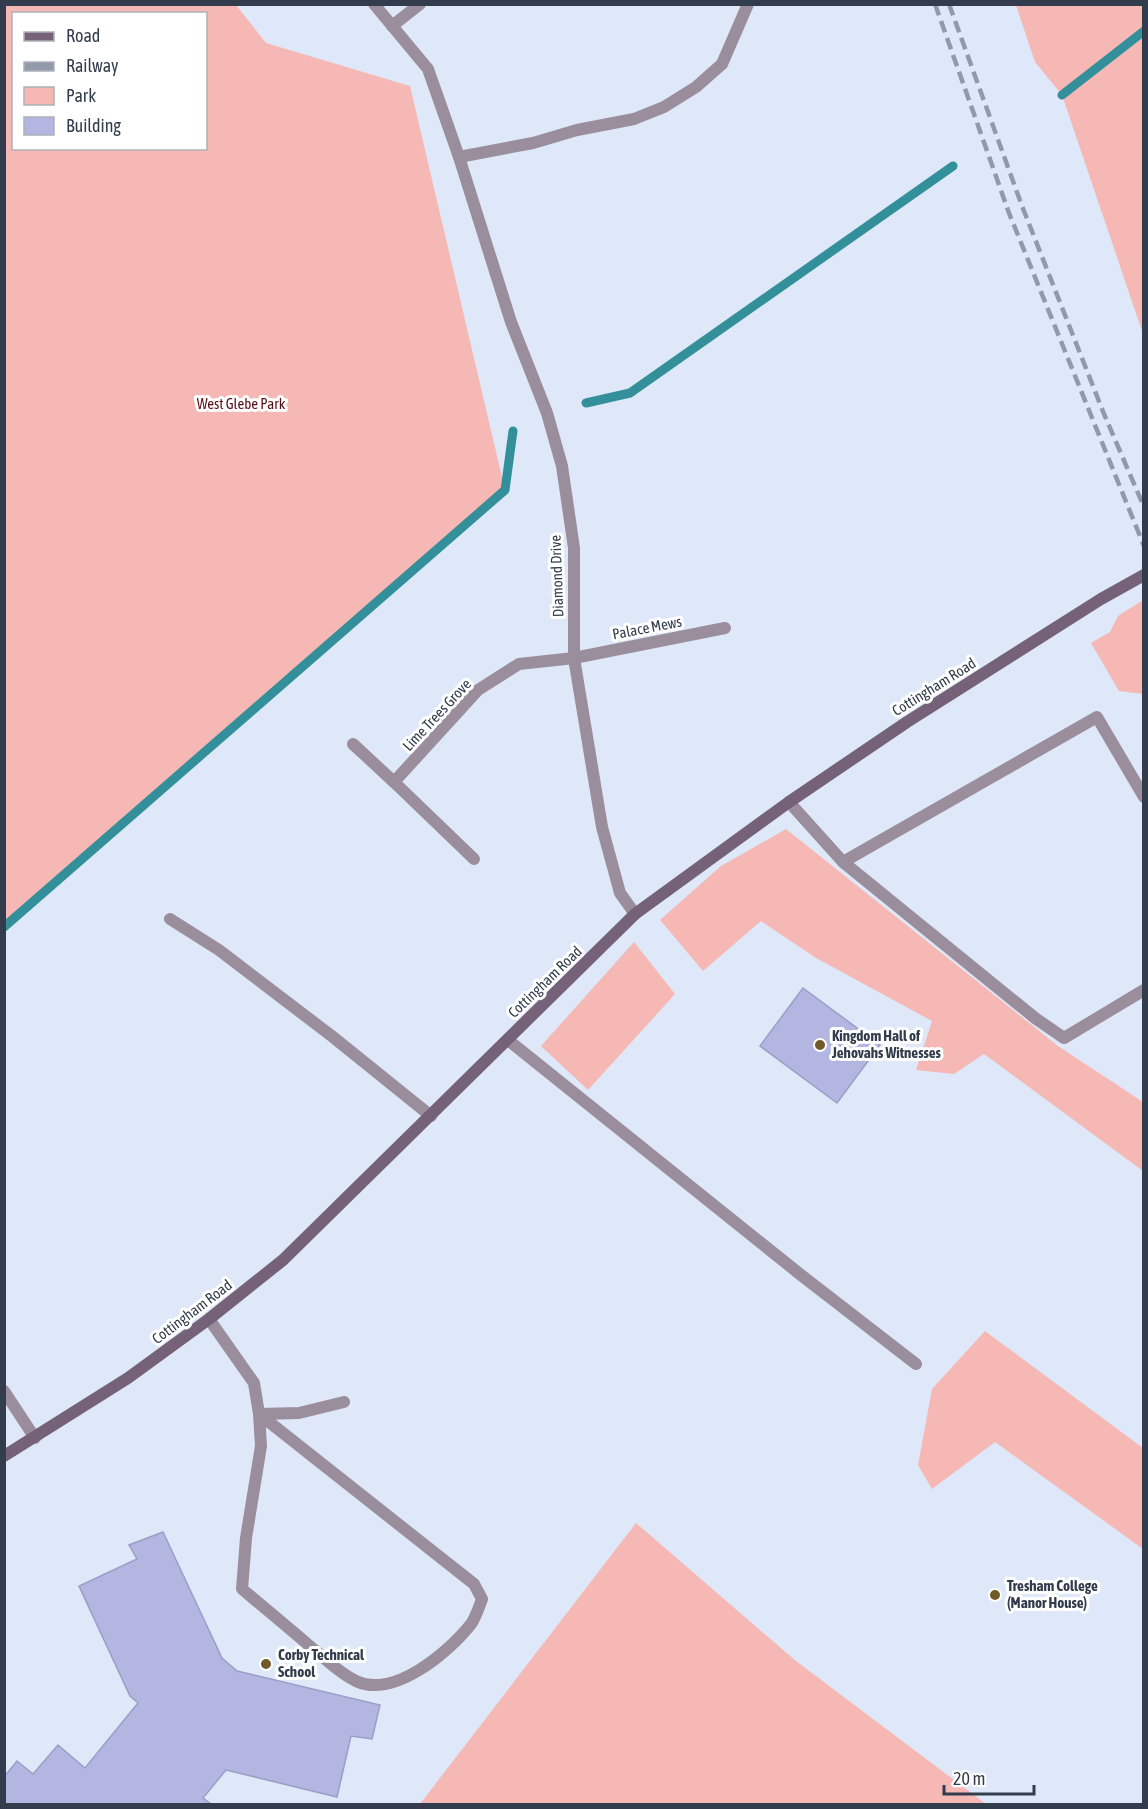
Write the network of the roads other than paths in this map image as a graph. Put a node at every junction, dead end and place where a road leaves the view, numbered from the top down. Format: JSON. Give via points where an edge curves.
{"nodes":[{"id":1,"x":374,"y":4,"type":"edge"},
{"id":2,"x":420,"y":4,"type":"edge"},
{"id":3,"x":748,"y":4,"type":"edge"},
{"id":4,"x":392,"y":26,"type":"junction"},
{"id":5,"x":459,"y":157,"type":"junction"},
{"id":6,"x":1143,"y":575,"type":"edge"},
{"id":7,"x":725,"y":628,"type":"dead end"},
{"id":8,"x":574,"y":658,"type":"junction"},
{"id":9,"x":353,"y":744,"type":"dead end"},
{"id":10,"x":394,"y":782,"type":"junction"},
{"id":11,"x":1143,"y":797,"type":"edge"},
{"id":12,"x":789,"y":802,"type":"junction"},
{"id":13,"x":474,"y":859,"type":"dead end"},
{"id":14,"x":843,"y":862,"type":"junction"},
{"id":15,"x":636,"y":914,"type":"junction"},
{"id":16,"x":170,"y":919,"type":"dead end"},
{"id":17,"x":1143,"y":990,"type":"edge"},
{"id":18,"x":508,"y":1040,"type":"junction"},
{"id":19,"x":431,"y":1116,"type":"junction"},
{"id":20,"x":209,"y":1319,"type":"junction"},
{"id":21,"x":916,"y":1364,"type":"dead end"},
{"id":22,"x":4,"y":1391,"type":"edge"},
{"id":23,"x":344,"y":1402,"type":"dead end"},
{"id":24,"x":259,"y":1414,"type":"junction"},
{"id":25,"x":35,"y":1438,"type":"junction"},
{"id":26,"x":4,"y":1456,"type":"edge"}],
"edges":[{"from":1,"to":4,"type":"street"},
{"from":2,"to":4,"type":"street"},
{"from":3,"to":5,"type":"street","via":[[722,64],[664,107],[633,119]]},
{"from":4,"to":5,"type":"street","name":"Diamond Drive","via":[[428,69]]},
{"from":5,"to":8,"type":"street","name":"Diamond Drive","via":[[510,322],[547,412],[562,466],[574,548]]},
{"from":6,"to":12,"type":"street","name":"Cottingham Road","via":[[907,722]]},
{"from":7,"to":8,"type":"street","name":"Palace Mews"},
{"from":8,"to":10,"type":"street","name":"Lime Trees Grove","via":[[519,664],[478,690]]},
{"from":8,"to":15,"type":"street","name":"Diamond Drive","via":[[602,826],[620,893]]},
{"from":9,"to":10,"type":"street"},
{"from":10,"to":13,"type":"street"},
{"from":11,"to":14,"type":"street","via":[[1097,717]]},
{"from":12,"to":14,"type":"street"},
{"from":12,"to":15,"type":"street","name":"Cottingham Road"},
{"from":14,"to":17,"type":"street","via":[[1064,1038]]},
{"from":15,"to":18,"type":"street","name":"Cottingham Road"},
{"from":16,"to":19,"type":"street","via":[[219,950]]},
{"from":18,"to":19,"type":"street","name":"Cottingham Road"},
{"from":18,"to":21,"type":"street"},
{"from":19,"to":20,"type":"street","name":"Cottingham Road","via":[[283,1260]]},
{"from":20,"to":24,"type":"street","via":[[254,1383]]},
{"from":20,"to":25,"type":"street","name":"Cottingham Road"},
{"from":22,"to":25,"type":"street"},
{"from":23,"to":24,"type":"street","via":[[299,1413]]},
{"from":24,"to":24,"type":"street","via":[[474,1584],[482,1599],[473,1622],[437,1658],[414,1674],[379,1686],[357,1682],[242,1589],[261,1446]]},
{"from":25,"to":26,"type":"street","name":"Cottingham Road"}]}
